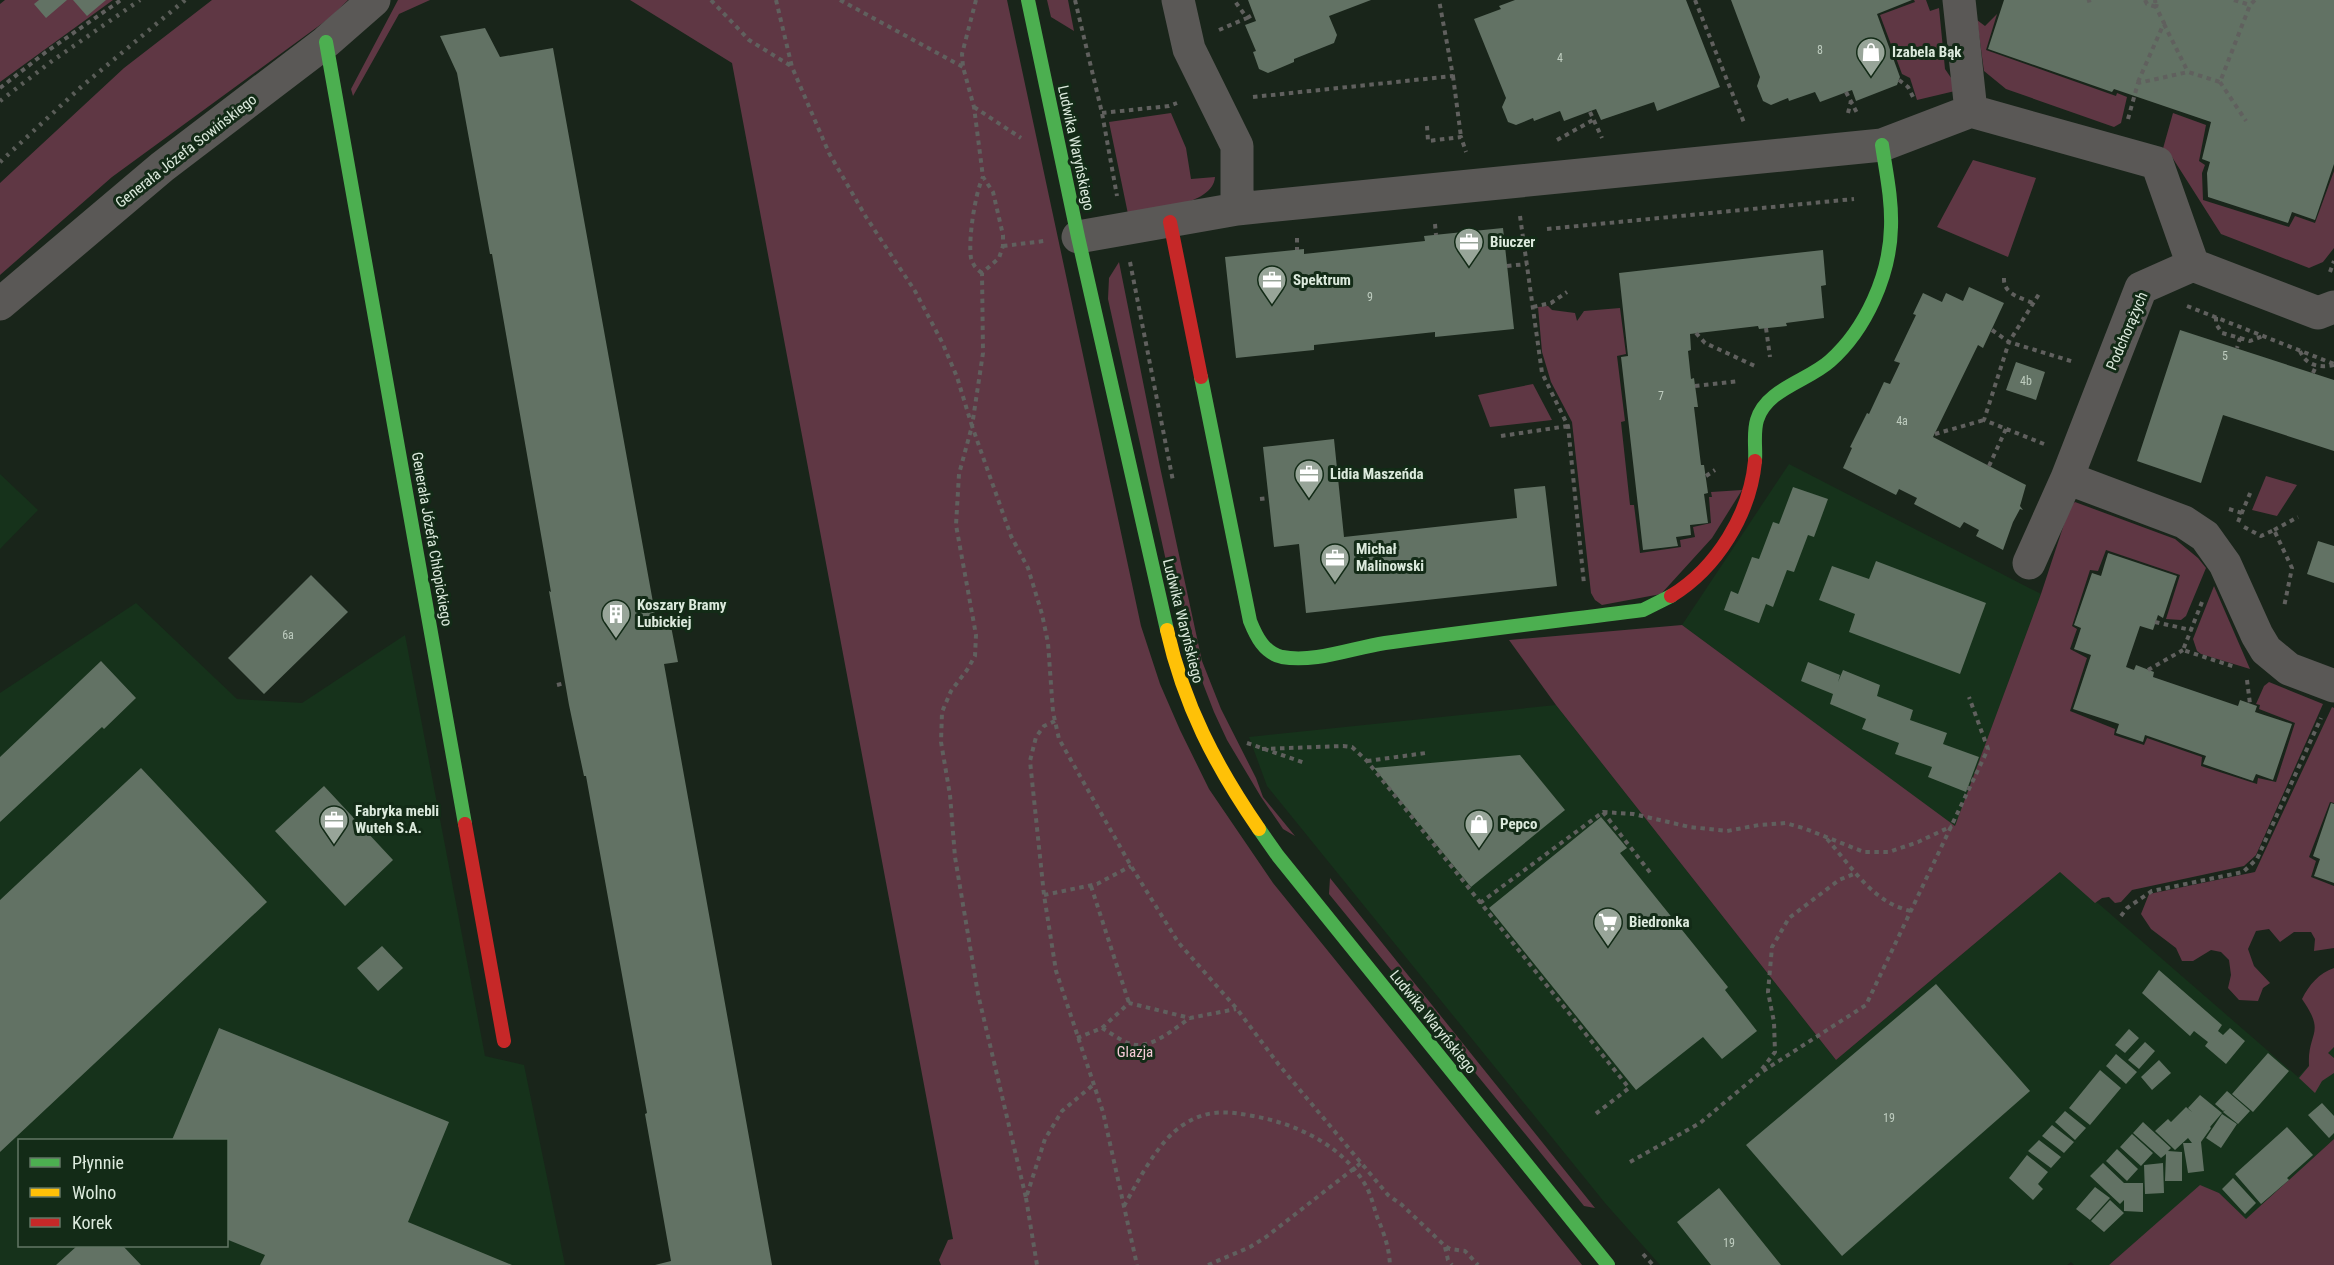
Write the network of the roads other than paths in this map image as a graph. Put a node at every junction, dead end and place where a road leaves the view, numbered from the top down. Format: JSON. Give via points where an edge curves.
{"nodes":[{"id":1,"x":374,"y":0,"type":"edge"},
{"id":2,"x":1028,"y":0,"type":"edge"},
{"id":3,"x":1178,"y":0,"type":"edge"},
{"id":4,"x":1959,"y":0,"type":"edge"},
{"id":5,"x":326,"y":42,"type":"junction"},
{"id":6,"x":1971,"y":111,"type":"junction"},
{"id":7,"x":1882,"y":145,"type":"junction"},
{"id":8,"x":1237,"y":209,"type":"junction"},
{"id":9,"x":1170,"y":222,"type":"junction"},
{"id":10,"x":1078,"y":237,"type":"junction"},
{"id":11,"x":2193,"y":265,"type":"junction"},
{"id":12,"x":0,"y":303,"type":"edge"},
{"id":13,"x":2334,"y":307,"type":"edge"},
{"id":14,"x":2067,"y":478,"type":"junction"},
{"id":15,"x":2030,"y":562,"type":"dead end"},
{"id":16,"x":2329,"y":699,"type":"edge"},
{"id":17,"x":504,"y":1041,"type":"dead end"},
{"id":18,"x":1608,"y":1265,"type":"edge"}],
"edges":[{"from":1,"to":5,"type":"street","name":"Generała Józefa Sowińskiego"},
{"from":2,"to":10,"type":"street","name":"Ludwika Waryńskiego"},
{"from":3,"to":8,"type":"street","via":[[1189,49],[1238,146]]},
{"from":4,"to":6,"type":"street"},
{"from":5,"to":12,"type":"street","name":"Generała Józefa Sowińskiego","via":[[162,167]]},
{"from":5,"to":17,"type":"street","name":"Generała Józefa Chłopickiego"},
{"from":6,"to":7,"type":"street"},
{"from":6,"to":11,"type":"street","via":[[2157,163]]},
{"from":7,"to":8,"type":"street"},
{"from":7,"to":9,"type":"street","via":[[1892,216],[1891,243],[1882,280],[1861,326],[1846,347],[1821,369],[1788,388],[1762,410],[1755,424],[1756,463],[1750,495],[1736,526],[1707,563],[1673,596],[1643,610],[1304,657],[1280,657],[1264,648],[1250,621]]},
{"from":8,"to":9,"type":"street"},
{"from":9,"to":10,"type":"street"},
{"from":10,"to":18,"type":"street","name":"Ludwika Waryńskiego","via":[[1176,669],[1212,755],[1245,812],[1278,856]]},
{"from":11,"to":13,"type":"street","via":[[2318,313]]},
{"from":11,"to":14,"type":"street","name":"Podchorążych","via":[[2141,288]]},
{"from":14,"to":15,"type":"street","name":"Podchorążych"},
{"from":14,"to":16,"type":"street","via":[[2184,522],[2205,536],[2225,564],[2266,650]]}]}
